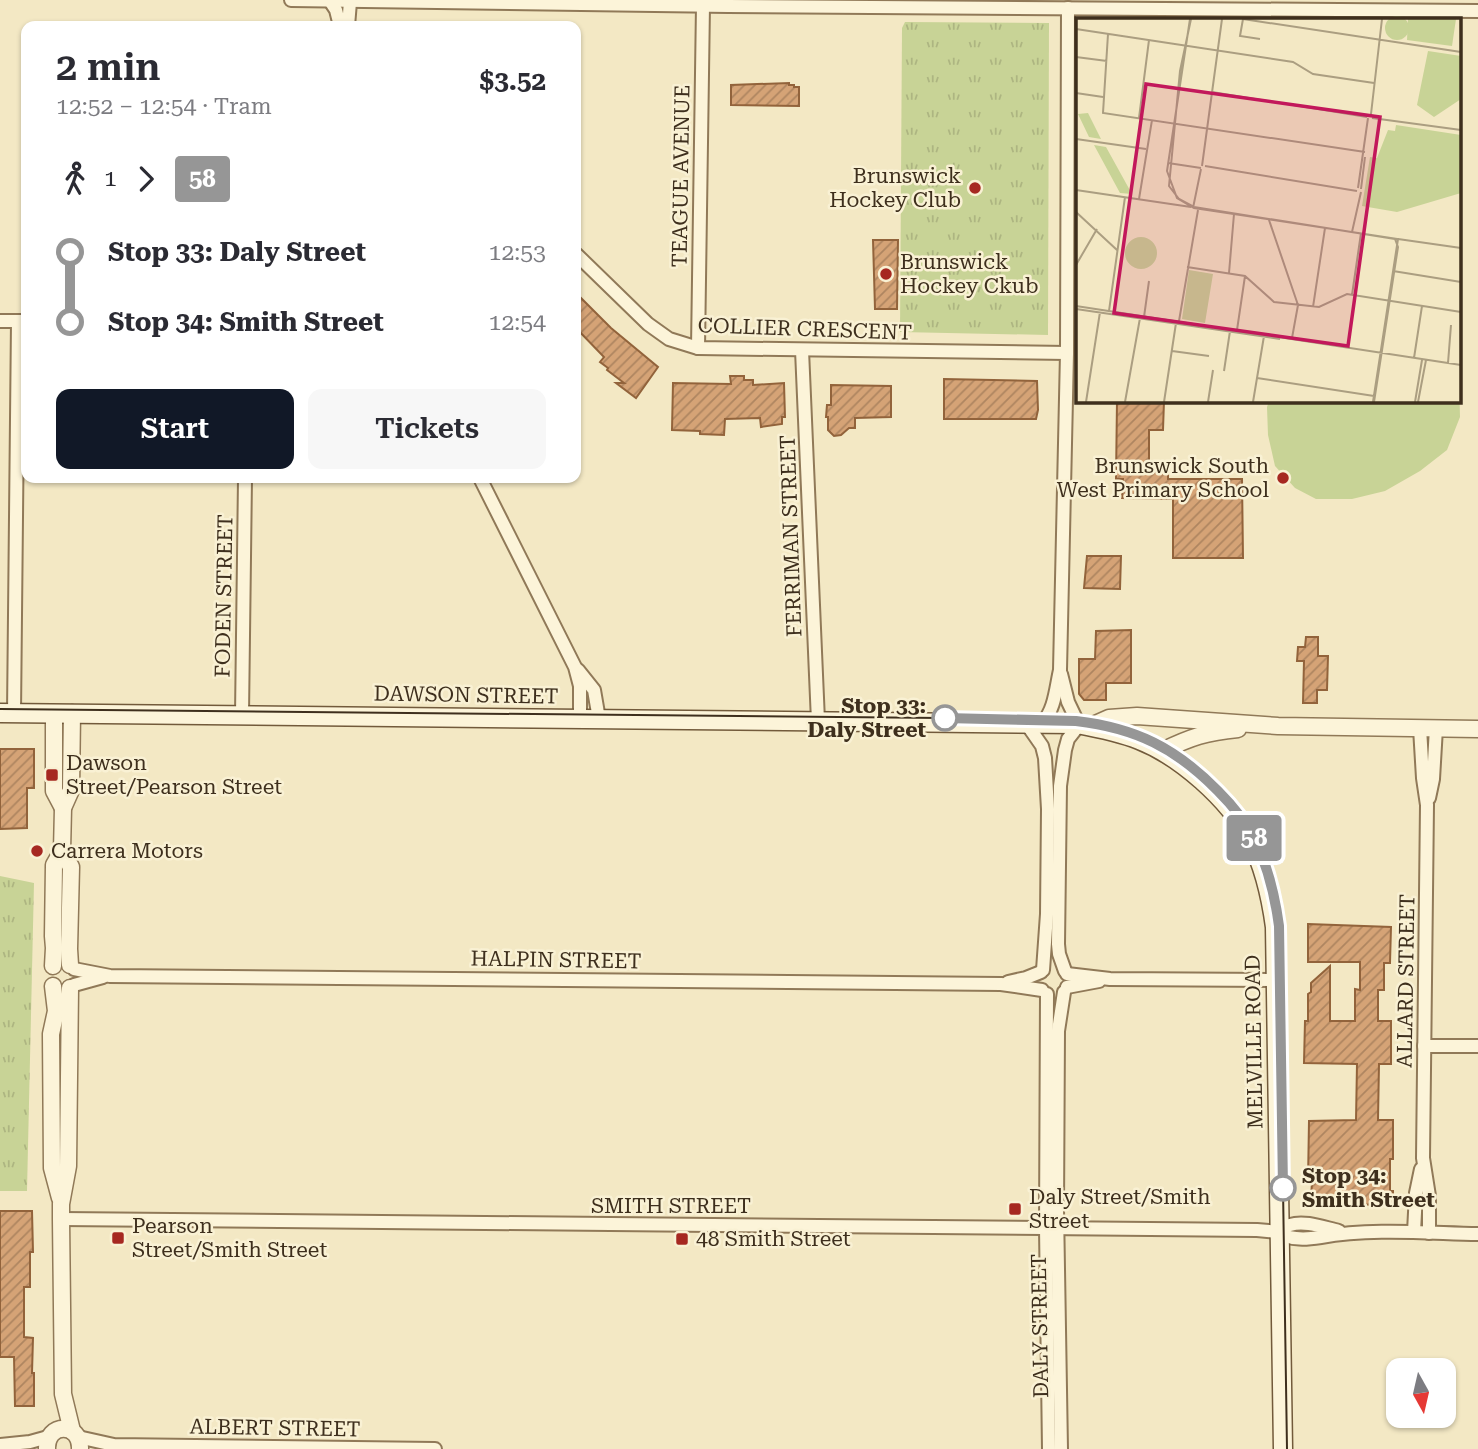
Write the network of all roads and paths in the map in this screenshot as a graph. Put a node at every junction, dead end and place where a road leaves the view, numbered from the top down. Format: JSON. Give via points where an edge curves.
{"nodes":[{"id":1,"x":291,"y":0,"type":"edge"},
{"id":2,"x":330,"y":1,"type":"edge"},
{"id":3,"x":350,"y":2,"type":"edge"},
{"id":4,"x":743,"y":3,"type":"edge"},
{"id":5,"x":703,"y":5,"type":"junction"},
{"id":6,"x":1068,"y":8,"type":"junction"},
{"id":7,"x":1288,"y":10,"type":"edge"},
{"id":8,"x":1478,"y":11,"type":"edge"},
{"id":9,"x":339,"y":21,"type":"edge"},
{"id":10,"x":348,"y":21,"type":"edge"},
{"id":11,"x":581,"y":259,"type":"edge"},
{"id":12,"x":0,"y":321,"type":"edge"},
{"id":13,"x":21,"y":321,"type":"edge"},
{"id":14,"x":21,"y":347,"type":"edge"},
{"id":15,"x":698,"y":348,"type":"junction"},
{"id":16,"x":802,"y":350,"type":"junction"},
{"id":17,"x":1067,"y":353,"type":"junction"},
{"id":18,"x":245,"y":483,"type":"edge"},
{"id":19,"x":483,"y":483,"type":"edge"},
{"id":20,"x":575,"y":667,"type":"junction"},
{"id":21,"x":1060,"y":670,"type":"junction"},
{"id":22,"x":7,"y":713,"type":"edge"},
{"id":23,"x":63,"y":713,"type":"junction"},
{"id":24,"x":242,"y":715,"type":"junction"},
{"id":25,"x":580,"y":719,"type":"junction"},
{"id":26,"x":599,"y":719,"type":"junction"},
{"id":27,"x":818,"y":721,"type":"junction"},
{"id":28,"x":1034,"y":723,"type":"junction"},
{"id":29,"x":1085,"y":726,"type":"junction"},
{"id":30,"x":1279,"y":726,"type":"junction"},
{"id":31,"x":1428,"y":728,"type":"junction"},
{"id":32,"x":1478,"y":729,"type":"edge"},
{"id":33,"x":1162,"y":751,"type":"junction"},
{"id":34,"x":62,"y":851,"type":"junction"},
{"id":35,"x":53,"y":966,"type":"junction"},
{"id":36,"x":1042,"y":971,"type":"junction"},
{"id":37,"x":1066,"y":972,"type":"junction"},
{"id":38,"x":72,"y":976,"type":"junction"},
{"id":39,"x":1110,"y":979,"type":"junction"},
{"id":40,"x":1276,"y":980,"type":"junction"},
{"id":41,"x":1001,"y":984,"type":"junction"},
{"id":42,"x":52,"y":986,"type":"junction"},
{"id":43,"x":1065,"y":990,"type":"junction"},
{"id":44,"x":1044,"y":992,"type":"junction"},
{"id":45,"x":1424,"y":1046,"type":"junction"},
{"id":46,"x":1478,"y":1046,"type":"edge"},
{"id":47,"x":1423,"y":1158,"type":"junction"},
{"id":48,"x":61,"y":1211,"type":"junction"},
{"id":49,"x":1052,"y":1228,"type":"junction"},
{"id":50,"x":1279,"y":1231,"type":"junction"},
{"id":51,"x":1414,"y":1232,"type":"junction"},
{"id":52,"x":1429,"y":1233,"type":"junction"},
{"id":53,"x":1478,"y":1234,"type":"edge"},
{"id":54,"x":63,"y":1394,"type":"junction"},
{"id":55,"x":50,"y":1439,"type":"edge"},
{"id":56,"x":77,"y":1439,"type":"edge"},
{"id":57,"x":5,"y":1445,"type":"edge"},
{"id":58,"x":114,"y":1445,"type":"junction"},
{"id":59,"x":32,"y":1449,"type":"edge"},
{"id":60,"x":99,"y":1449,"type":"edge"},
{"id":61,"x":435,"y":1449,"type":"edge"},
{"id":62,"x":1049,"y":1449,"type":"edge"},
{"id":63,"x":1061,"y":1449,"type":"edge"},
{"id":64,"x":1283,"y":1449,"type":"edge"}],
"edges":[{"from":1,"to":2,"type":"street"},
{"from":2,"to":3,"type":"street"},
{"from":2,"to":9,"type":"street"},
{"from":3,"to":5,"type":"street"},
{"from":3,"to":10,"type":"street"},
{"from":4,"to":5,"type":"street"},
{"from":4,"to":6,"type":"street"},
{"from":5,"to":15,"type":"street","name":"TEAGUE AVENUE"},
{"from":6,"to":7,"type":"street"},
{"from":6,"to":17,"type":"street"},
{"from":7,"to":8,"type":"street"},
{"from":11,"to":15,"type":"street","name":"COLLIER CRESCENT","via":[[648,324],[669,338]]},
{"from":12,"to":13,"type":"street"},
{"from":14,"to":22,"type":"street"},
{"from":15,"to":16,"type":"street","name":"COLLIER CRESCENT"},
{"from":16,"to":17,"type":"street","name":"COLLIER CRESCENT"},
{"from":16,"to":27,"type":"street","name":"FERRIMAN STREET"},
{"from":17,"to":21,"type":"street"},
{"from":18,"to":24,"type":"street","name":"FODEN STREET"},
{"from":19,"to":20,"type":"street"},
{"from":20,"to":25,"type":"street"},
{"from":20,"to":26,"type":"street","via":[[594,691]]},
{"from":21,"to":28,"type":"street","via":[[1051,711],[1046,719]]},
{"from":21,"to":29,"type":"street","via":[[1068,702]]},
{"from":22,"to":23,"type":"main road","name":"DAWSON STREET"},
{"from":23,"to":24,"type":"main road","name":"DAWSON STREET"},
{"from":23,"to":34,"type":"street","via":[[54,791],[63,808]]},
{"from":24,"to":25,"type":"main road","name":"DAWSON STREET"},
{"from":25,"to":26,"type":"main road","name":"DAWSON STREET"},
{"from":26,"to":27,"type":"main road","name":"DAWSON STREET"},
{"from":27,"to":28,"type":"main road","name":"DAWSON STREET"},
{"from":28,"to":29,"type":"main road"},
{"from":28,"to":36,"type":"street","via":[[1030,726],[1045,758],[1048,809]]},
{"from":29,"to":30,"type":"street","via":[[1137,716]]},
{"from":29,"to":33,"type":"main road","name":"MELVILLE ROAD"},
{"from":29,"to":37,"type":"street","via":[[1068,739],[1060,786],[1058,944]]},
{"from":30,"to":31,"type":"street"},
{"from":30,"to":33,"type":"street","via":[[1198,735]]},
{"from":31,"to":32,"type":"street"},
{"from":31,"to":45,"type":"street","name":"ALLARD STREET","via":[[1423,778],[1427,805]]},
{"from":33,"to":40,"type":"main road","name":"MELVILLE ROAD","via":[[1209,788],[1250,838],[1272,902]]},
{"from":34,"to":35,"type":"street","via":[[54,865]]},
{"from":34,"to":38,"type":"street","via":[[71,867]]},
{"from":35,"to":38,"type":"street","via":[[61,962]]},
{"from":35,"to":42,"type":"street","via":[[49,974]]},
{"from":36,"to":37,"type":"street","via":[[1056,966]]},
{"from":36,"to":41,"type":"street","name":"HALPIN STREET"},
{"from":36,"to":44,"type":"street","via":[[1038,981]]},
{"from":37,"to":39,"type":"street"},
{"from":37,"to":43,"type":"street"},
{"from":38,"to":41,"type":"street","name":"HALPIN STREET"},
{"from":38,"to":42,"type":"street","via":[[61,990]]},
{"from":38,"to":48,"type":"street","via":[[68,1166]]},
{"from":39,"to":40,"type":"street"},
{"from":39,"to":43,"type":"street"},
{"from":40,"to":50,"type":"main road","name":"MELVILLE ROAD"},
{"from":41,"to":44,"type":"street","name":"HALPIN STREET"},
{"from":42,"to":48,"type":"street","via":[[56,1011],[51,1034],[52,1168]]},
{"from":43,"to":44,"type":"street","via":[[1055,996]]},
{"from":43,"to":49,"type":"street","name":"DALY STREET","via":[[1058,1031]]},
{"from":44,"to":49,"type":"street","name":"DALY STREET"},
{"from":45,"to":46,"type":"street"},
{"from":45,"to":47,"type":"street","name":"ALLARD STREET"},
{"from":47,"to":51,"type":"street","name":"ALLARD STREET"},
{"from":47,"to":52,"type":"street","name":"ALLARD STREET"},
{"from":48,"to":49,"type":"street","name":"SMITH STREET"},
{"from":48,"to":54,"type":"street"},
{"from":49,"to":50,"type":"street","name":"SMITH STREET"},
{"from":49,"to":62,"type":"street","name":"DALY STREET"},
{"from":49,"to":63,"type":"street","name":"DALY STREET"},
{"from":50,"to":51,"type":"street","name":"SMITH STREET","via":[[1299,1238]]},
{"from":50,"to":64,"type":"main road","name":"MELVILLE ROAD"},
{"from":51,"to":52,"type":"street","name":"SMITH STREET"},
{"from":52,"to":53,"type":"street","name":"SMITH STREET"},
{"from":54,"to":55,"type":"street"},
{"from":54,"to":56,"type":"street"},
{"from":55,"to":56,"type":"street","via":[[63,1429]]},
{"from":55,"to":57,"type":"street"},
{"from":56,"to":58,"type":"street","name":"ALBERT STREET"},
{"from":57,"to":59,"type":"street"},
{"from":58,"to":60,"type":"street","name":"ALBERT STREET"},
{"from":58,"to":61,"type":"street","name":"ALBERT STREET"}]}
